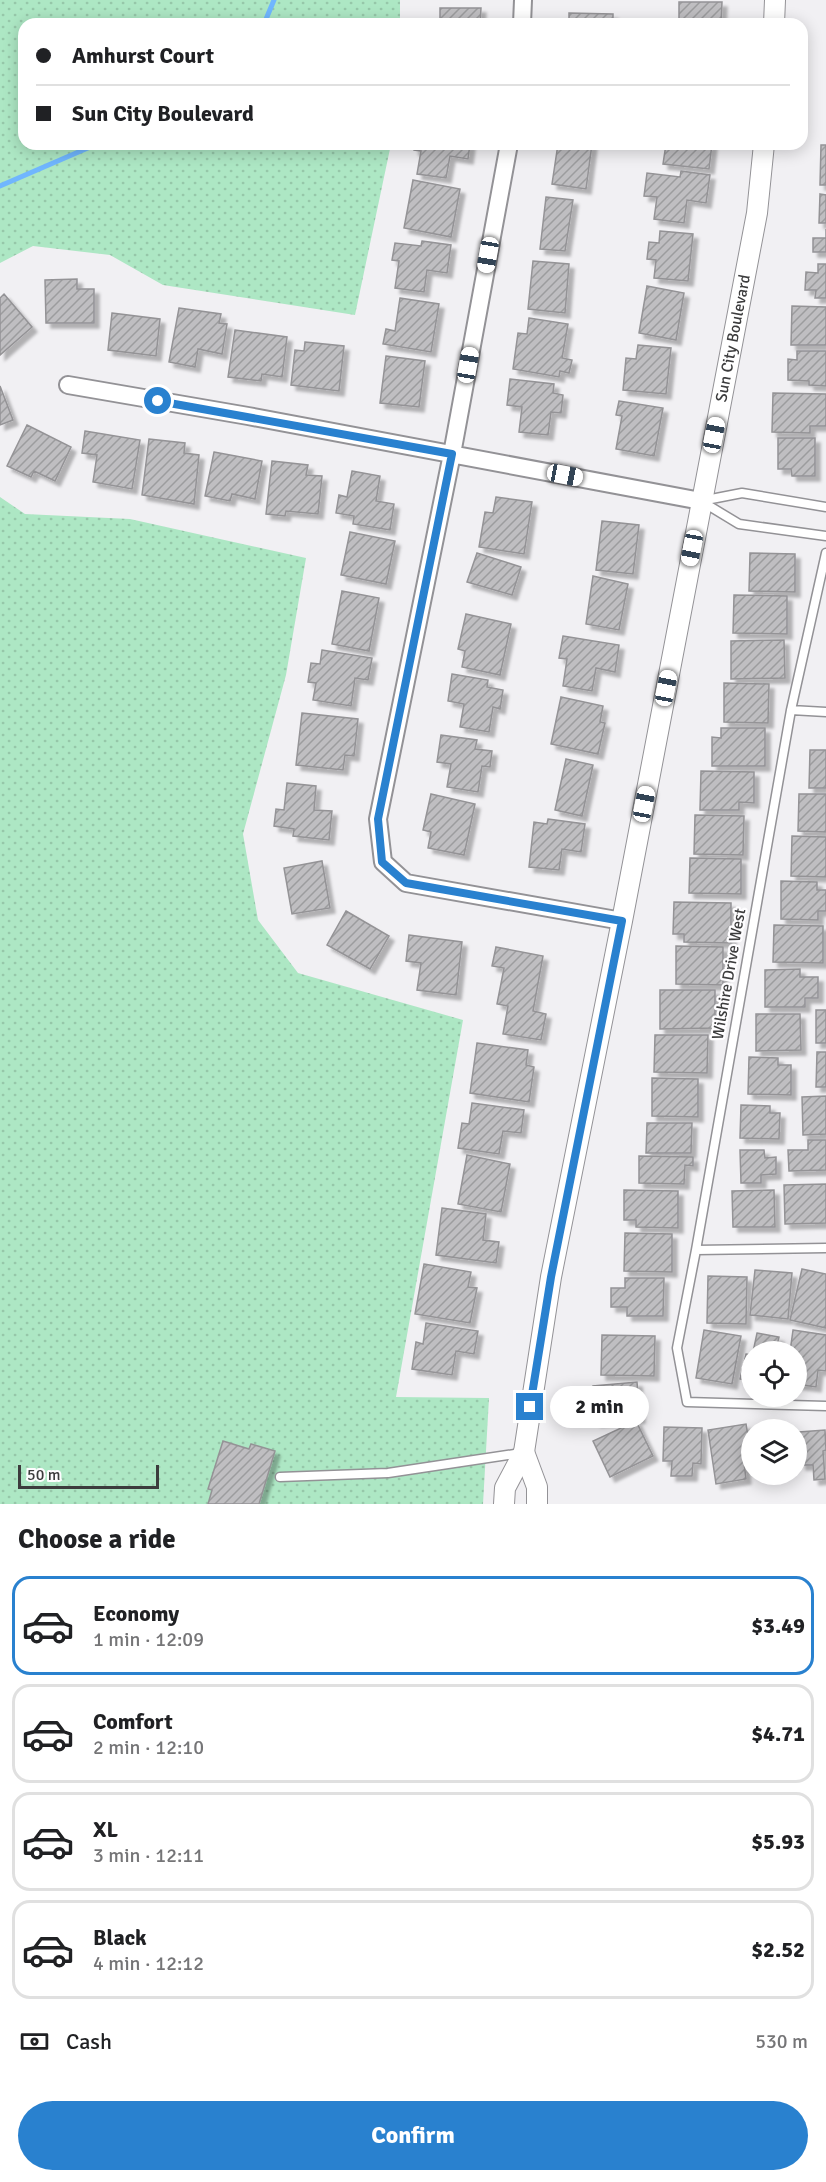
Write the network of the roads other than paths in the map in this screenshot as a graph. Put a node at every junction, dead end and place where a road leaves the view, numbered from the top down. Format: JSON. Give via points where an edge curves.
{"nodes":[{"id":1,"x":523,"y":0,"type":"edge"},
{"id":2,"x":775,"y":0,"type":"edge"},
{"id":3,"x":522,"y":18,"type":"edge"},
{"id":4,"x":774,"y":18,"type":"edge"},
{"id":5,"x":508,"y":150,"type":"edge"},
{"id":6,"x":763,"y":150,"type":"edge"},
{"id":7,"x":69,"y":385,"type":"dead end"},
{"id":8,"x":452,"y":454,"type":"junction"},
{"id":9,"x":701,"y":501,"type":"junction"},
{"id":10,"x":826,"y":507,"type":"edge"},
{"id":11,"x":826,"y":536,"type":"edge"},
{"id":12,"x":826,"y":553,"type":"edge"},
{"id":13,"x":791,"y":710,"type":"junction"},
{"id":14,"x":826,"y":712,"type":"edge"},
{"id":15,"x":622,"y":921,"type":"junction"},
{"id":16,"x":826,"y":1248,"type":"edge"},
{"id":17,"x":696,"y":1250,"type":"junction"},
{"id":18,"x":826,"y":1406,"type":"edge"},
{"id":19,"x":524,"y":1452,"type":"junction"},
{"id":20,"x":280,"y":1477,"type":"dead end"},
{"id":21,"x":504,"y":1504,"type":"edge"},
{"id":22,"x":537,"y":1504,"type":"edge"}],
"edges":[{"from":1,"to":3,"type":"street"},
{"from":2,"to":4,"type":"street"},
{"from":5,"to":8,"type":"street"},
{"from":6,"to":9,"type":"street","name":"Sun City Boulevard","via":[[757,213]]},
{"from":7,"to":8,"type":"street"},
{"from":8,"to":9,"type":"street"},
{"from":8,"to":15,"type":"street","via":[[378,819],[382,862],[406,883]]},
{"from":9,"to":10,"type":"lane","via":[[742,493]]},
{"from":9,"to":11,"type":"lane","via":[[739,524]]},
{"from":9,"to":15,"type":"street","name":"Sun City Boulevard"},
{"from":12,"to":13,"type":"lane","name":"Wilshire Drive West"},
{"from":13,"to":14,"type":"lane"},
{"from":13,"to":17,"type":"lane","name":"Wilshire Drive West"},
{"from":15,"to":19,"type":"street","name":"Sun City Boulevard","via":[[551,1277]]},
{"from":16,"to":17,"type":"lane"},
{"from":17,"to":18,"type":"lane","name":"Wilshire Drive West","via":[[676,1348],[687,1402]]},
{"from":19,"to":20,"type":"lane","via":[[388,1473]]},
{"from":19,"to":21,"type":"street","name":"Sun City Boulevard","via":[[505,1488]]},
{"from":19,"to":22,"type":"street","name":"Sun City Boulevard","via":[[537,1487]]}]}
